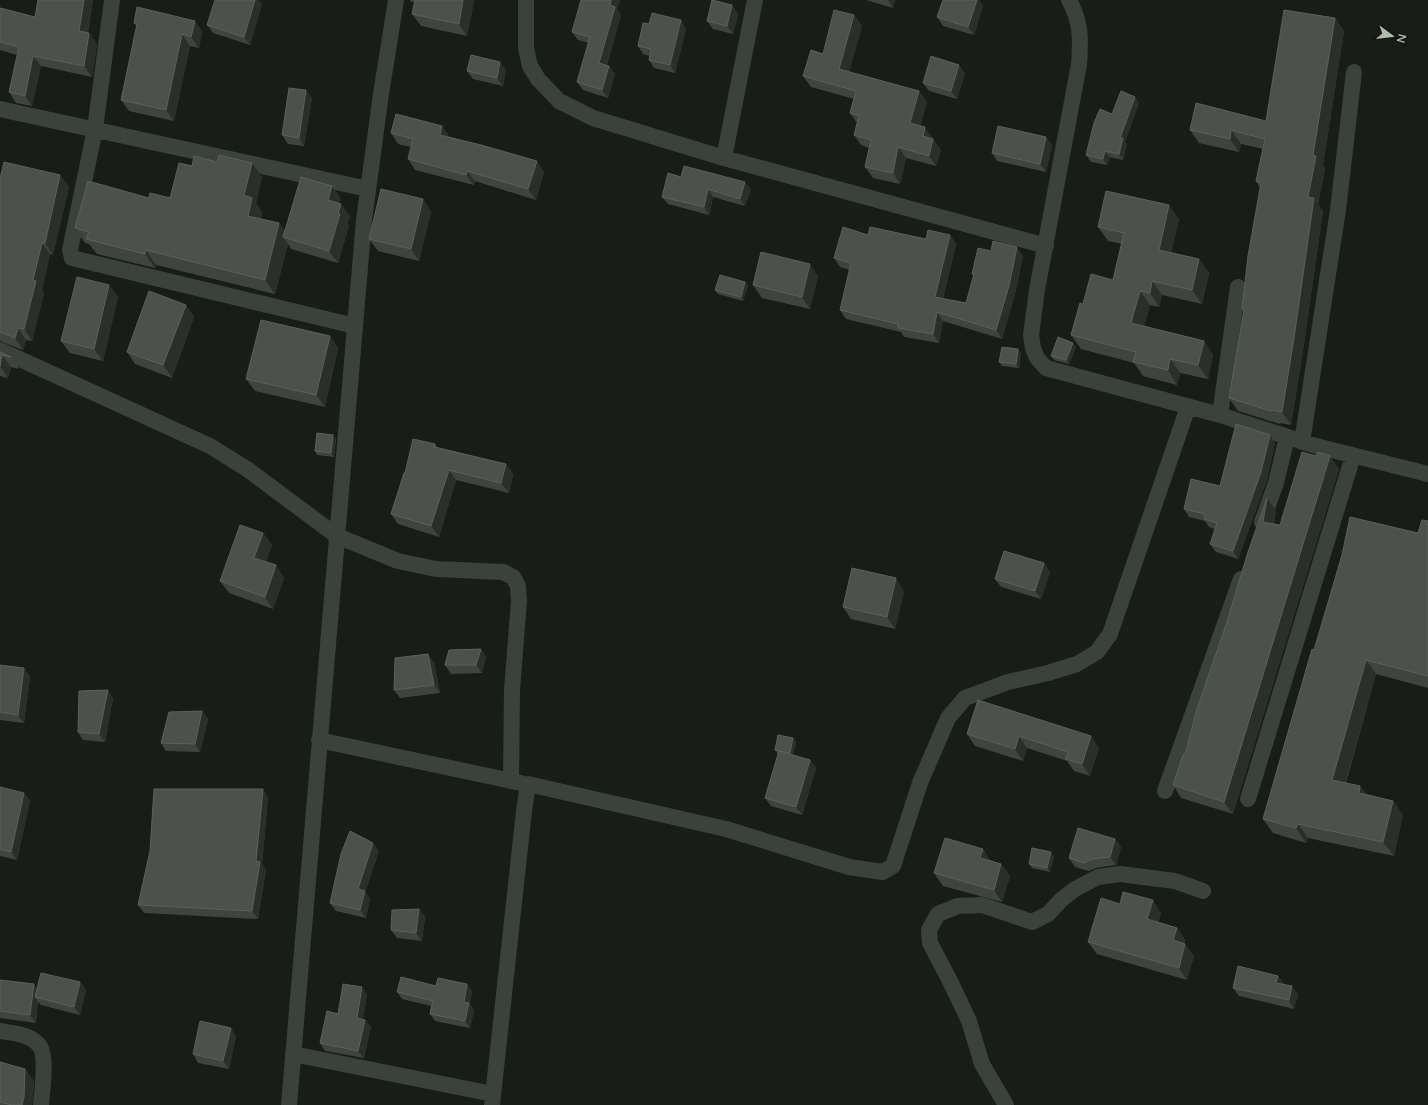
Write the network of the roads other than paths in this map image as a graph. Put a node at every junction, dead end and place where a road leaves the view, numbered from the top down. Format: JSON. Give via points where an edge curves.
{"nodes":[{"id":1,"x":112,"y":0,"type":"edge"},
{"id":2,"x":396,"y":0,"type":"edge"},
{"id":3,"x":526,"y":0,"type":"edge"},
{"id":4,"x":755,"y":0,"type":"edge"},
{"id":5,"x":1069,"y":0,"type":"edge"},
{"id":6,"x":1354,"y":72,"type":"dead end"},
{"id":7,"x":0,"y":109,"type":"edge"},
{"id":8,"x":95,"y":129,"type":"junction"},
{"id":9,"x":724,"y":158,"type":"junction"},
{"id":10,"x":368,"y":189,"type":"junction"},
{"id":11,"x":1046,"y":246,"type":"junction"},
{"id":12,"x":1238,"y":287,"type":"dead end"},
{"id":13,"x":355,"y":326,"type":"junction"},
{"id":14,"x":0,"y":350,"type":"edge"},
{"id":15,"x":1188,"y":406,"type":"junction"},
{"id":16,"x":1220,"y":415,"type":"junction"},
{"id":17,"x":1295,"y":439,"type":"junction"},
{"id":18,"x":1353,"y":456,"type":"junction"},
{"id":19,"x":1428,"y":474,"type":"edge"},
{"id":20,"x":337,"y":536,"type":"junction"},
{"id":21,"x":1257,"y":536,"type":"edge"},
{"id":22,"x":1246,"y":566,"type":"edge"},
{"id":23,"x":319,"y":740,"type":"junction"},
{"id":24,"x":510,"y":780,"type":"junction"},
{"id":25,"x":528,"y":784,"type":"junction"},
{"id":26,"x":1165,"y":791,"type":"dead end"},
{"id":27,"x":1248,"y":799,"type":"dead end"},
{"id":28,"x":1203,"y":891,"type":"dead end"},
{"id":29,"x":0,"y":1031,"type":"edge"},
{"id":30,"x":293,"y":1054,"type":"junction"},
{"id":31,"x":493,"y":1100,"type":"edge"},
{"id":32,"x":41,"y":1105,"type":"edge"},
{"id":33,"x":289,"y":1105,"type":"edge"},
{"id":34,"x":1006,"y":1105,"type":"edge"}],
"edges":[{"from":1,"to":8,"type":"street"},
{"from":2,"to":10,"type":"street"},
{"from":3,"to":9,"type":"street","via":[[526,48],[530,66],[559,101],[593,118]]},
{"from":4,"to":9,"type":"street"},
{"from":5,"to":11,"type":"street","via":[[1077,15],[1081,38],[1079,64]]},
{"from":6,"to":17,"type":"street","via":[[1338,210]]},
{"from":7,"to":8,"type":"street"},
{"from":8,"to":10,"type":"street"},
{"from":8,"to":13,"type":"street","via":[[70,250],[72,258]]},
{"from":9,"to":11,"type":"street"},
{"from":10,"to":13,"type":"street"},
{"from":11,"to":15,"type":"street","via":[[1031,335],[1033,348],[1046,368]]},
{"from":12,"to":16,"type":"street"},
{"from":13,"to":20,"type":"street"},
{"from":14,"to":20,"type":"street","via":[[210,446],[246,468]]},
{"from":15,"to":16,"type":"street"},
{"from":15,"to":25,"type":"street","via":[[1110,634],[1097,652],[1077,664],[1008,682],[965,698],[948,718],[920,783],[893,866],[883,872],[849,867],[726,829]]},
{"from":16,"to":17,"type":"street"},
{"from":17,"to":18,"type":"street"},
{"from":17,"to":21,"type":"street"},
{"from":18,"to":19,"type":"street"},
{"from":18,"to":27,"type":"street"},
{"from":20,"to":23,"type":"street"},
{"from":20,"to":24,"type":"street","via":[[398,561],[436,569],[503,572],[513,577],[518,586],[519,601],[512,690]]},
{"from":22,"to":26,"type":"street"},
{"from":23,"to":24,"type":"street"},
{"from":23,"to":30,"type":"street"},
{"from":24,"to":25,"type":"street"},
{"from":25,"to":31,"type":"street"},
{"from":28,"to":34,"type":"street","via":[[1175,881],[1120,874],[1098,877],[1075,889],[1048,914],[1032,922],[982,905],[958,906],[938,914],[928,930],[930,943],[969,1021],[982,1064]]},
{"from":29,"to":32,"type":"street","via":[[28,1037],[39,1044],[43,1056]]},
{"from":30,"to":31,"type":"street"},
{"from":30,"to":33,"type":"street"}]}
